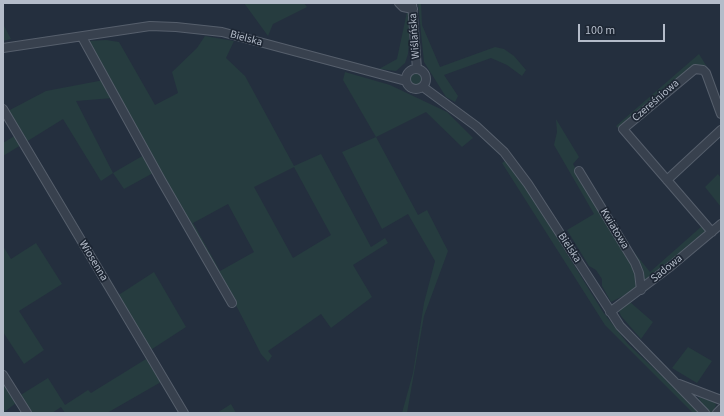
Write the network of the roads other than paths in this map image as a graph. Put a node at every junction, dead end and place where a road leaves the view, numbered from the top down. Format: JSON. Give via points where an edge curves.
{"nodes":[{"id":1,"x":399,"y":3,"type":"edge"},
{"id":2,"x":413,"y":6,"type":"edge"},
{"id":3,"x":82,"y":37,"type":"junction"},
{"id":4,"x":3,"y":48,"type":"edge"},
{"id":5,"x":417,"y":69,"type":"junction"},
{"id":6,"x":406,"y":81,"type":"junction"},
{"id":7,"x":422,"y":87,"type":"junction"},
{"id":8,"x":3,"y":109,"type":"edge"},
{"id":9,"x":721,"y":114,"type":"edge"},
{"id":10,"x":721,"y":130,"type":"edge"},
{"id":11,"x":579,"y":171,"type":"dead end"},
{"id":12,"x":667,"y":180,"type":"junction"},
{"id":13,"x":721,"y":224,"type":"edge"},
{"id":14,"x":712,"y":232,"type":"junction"},
{"id":15,"x":641,"y":290,"type":"junction"},
{"id":16,"x":232,"y":303,"type":"dead end"},
{"id":17,"x":610,"y":312,"type":"junction"},
{"id":18,"x":3,"y":375,"type":"edge"},
{"id":19,"x":676,"y":383,"type":"junction"},
{"id":20,"x":721,"y":400,"type":"edge"},
{"id":21,"x":721,"y":409,"type":"edge"},
{"id":22,"x":27,"y":413,"type":"edge"},
{"id":23,"x":184,"y":413,"type":"edge"},
{"id":24,"x":704,"y":413,"type":"edge"},
{"id":25,"x":718,"y":413,"type":"edge"}],
"edges":[{"from":1,"to":2,"type":"street","via":[[404,7]]},
{"from":2,"to":5,"type":"street","name":"Wiślańska"},
{"from":3,"to":4,"type":"street","name":"Bielska"},
{"from":3,"to":6,"type":"street","name":"Bielska","via":[[150,26],[200,29],[222,32]]},
{"from":3,"to":16,"type":"street"},
{"from":5,"to":6,"type":"street","via":[[408,72]]},
{"from":5,"to":7,"type":"street","via":[[425,74],[426,81]]},
{"from":6,"to":7,"type":"street","via":[[411,88]]},
{"from":7,"to":17,"type":"street","name":"Bielska","via":[[493,140],[514,163]]},
{"from":8,"to":23,"type":"street","name":"Wiosenna"},
{"from":9,"to":12,"type":"street","name":"Czereśniowa","via":[[706,73],[695,69],[623,129]]},
{"from":10,"to":12,"type":"street"},
{"from":11,"to":15,"type":"street","name":"Kwiatowa","via":[[635,263]]},
{"from":12,"to":14,"type":"street","name":"Czereśniowa"},
{"from":13,"to":14,"type":"street","name":"Sadowa"},
{"from":14,"to":15,"type":"street","name":"Sadowa"},
{"from":15,"to":17,"type":"street","name":"Sadowa"},
{"from":17,"to":19,"type":"street","name":"Bielska","via":[[632,340]]},
{"from":18,"to":22,"type":"street"},
{"from":19,"to":20,"type":"street","name":"Bielska"},
{"from":19,"to":24,"type":"street"},
{"from":21,"to":25,"type":"street"}]}
